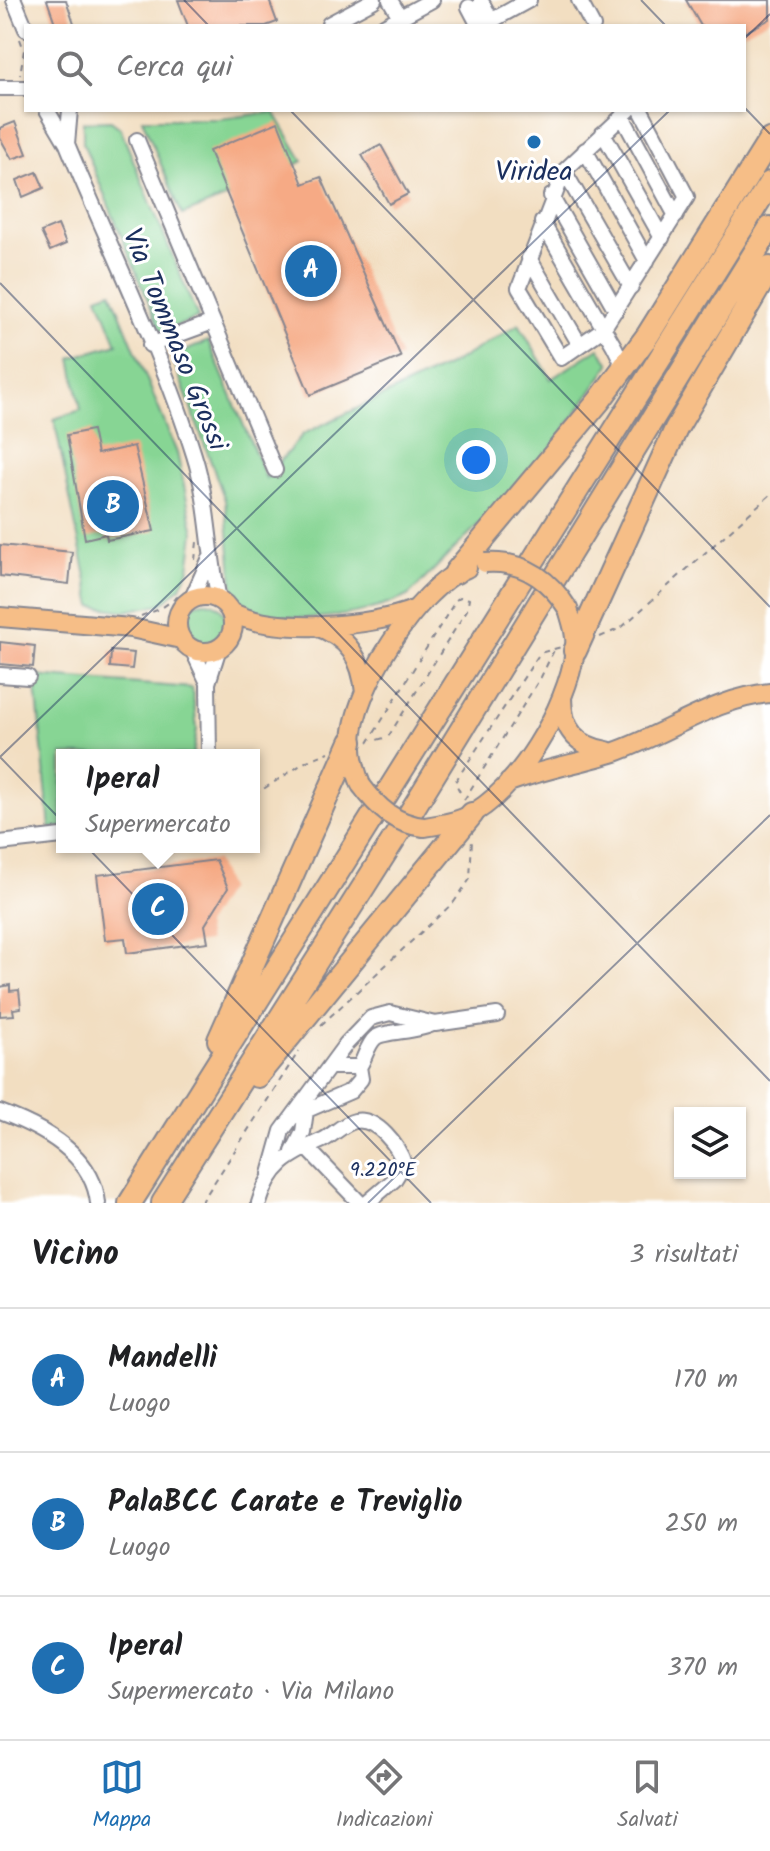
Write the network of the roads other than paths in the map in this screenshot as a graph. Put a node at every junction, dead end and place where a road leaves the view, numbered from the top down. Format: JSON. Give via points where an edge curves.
{"nodes":[{"id":1,"x":14,"y":0,"type":"edge"},
{"id":2,"x":374,"y":0,"type":"edge"},
{"id":3,"x":390,"y":0,"type":"edge"},
{"id":4,"x":432,"y":0,"type":"edge"},
{"id":5,"x":579,"y":0,"type":"edge"},
{"id":6,"x":524,"y":1,"type":"edge"},
{"id":7,"x":475,"y":4,"type":"edge"},
{"id":8,"x":504,"y":6,"type":"edge"},
{"id":9,"x":400,"y":17,"type":"junction"},
{"id":10,"x":329,"y":24,"type":"edge"},
{"id":11,"x":388,"y":24,"type":"edge"},
{"id":12,"x":484,"y":24,"type":"edge"},
{"id":13,"x":592,"y":24,"type":"edge"},
{"id":14,"x":23,"y":33,"type":"edge"},
{"id":15,"x":0,"y":88,"type":"edge"},
{"id":16,"x":24,"y":89,"type":"edge"},
{"id":17,"x":48,"y":112,"type":"edge"},
{"id":18,"x":70,"y":112,"type":"edge"},
{"id":19,"x":642,"y":112,"type":"edge"},
{"id":20,"x":625,"y":113,"type":"edge"},
{"id":21,"x":603,"y":133,"type":"junction"},
{"id":22,"x":137,"y":140,"type":"dead end"},
{"id":23,"x":770,"y":140,"type":"edge"},
{"id":24,"x":67,"y":144,"type":"junction"},
{"id":25,"x":585,"y":150,"type":"junction"},
{"id":26,"x":564,"y":171,"type":"junction"},
{"id":27,"x":770,"y":183,"type":"edge"},
{"id":28,"x":551,"y":196,"type":"junction"},
{"id":29,"x":676,"y":216,"type":"junction"},
{"id":30,"x":542,"y":222,"type":"junction"},
{"id":31,"x":770,"y":228,"type":"edge"},
{"id":32,"x":662,"y":238,"type":"junction"},
{"id":33,"x":529,"y":258,"type":"junction"},
{"id":34,"x":647,"y":261,"type":"junction"},
{"id":35,"x":770,"y":268,"type":"edge"},
{"id":36,"x":685,"y":277,"type":"junction"},
{"id":37,"x":631,"y":287,"type":"junction"},
{"id":38,"x":616,"y":310,"type":"junction"},
{"id":39,"x":213,"y":322,"type":"junction"},
{"id":40,"x":603,"y":329,"type":"junction"},
{"id":41,"x":150,"y":345,"type":"junction"},
{"id":42,"x":580,"y":345,"type":"junction"},
{"id":43,"x":614,"y":346,"type":"junction"},
{"id":44,"x":619,"y":375,"type":"junction"},
{"id":45,"x":275,"y":470,"type":"dead end"},
{"id":46,"x":209,"y":560,"type":"junction"},
{"id":47,"x":456,"y":572,"type":"junction"},
{"id":48,"x":186,"y":598,"type":"junction"},
{"id":49,"x":225,"y":605,"type":"junction"},
{"id":50,"x":419,"y":608,"type":"junction"},
{"id":51,"x":0,"y":617,"type":"edge"},
{"id":52,"x":133,"y":622,"type":"junction"},
{"id":53,"x":272,"y":624,"type":"junction"},
{"id":54,"x":309,"y":624,"type":"junction"},
{"id":55,"x":187,"y":644,"type":"junction"},
{"id":56,"x":224,"y":644,"type":"junction"},
{"id":57,"x":582,"y":646,"type":"junction"},
{"id":58,"x":0,"y":675,"type":"edge"},
{"id":59,"x":28,"y":677,"type":"dead end"},
{"id":60,"x":208,"y":683,"type":"junction"},
{"id":61,"x":770,"y":693,"type":"edge"},
{"id":62,"x":365,"y":694,"type":"junction"},
{"id":63,"x":562,"y":694,"type":"junction"},
{"id":64,"x":356,"y":746,"type":"junction"},
{"id":65,"x":209,"y":749,"type":"edge"},
{"id":66,"x":614,"y":752,"type":"junction"},
{"id":67,"x":509,"y":782,"type":"junction"},
{"id":68,"x":468,"y":816,"type":"junction"},
{"id":69,"x":56,"y":837,"type":"edge"},
{"id":70,"x":0,"y":843,"type":"edge"},
{"id":71,"x":497,"y":1015,"type":"dead end"},
{"id":72,"x":432,"y":1024,"type":"junction"},
{"id":73,"x":330,"y":1067,"type":"junction"},
{"id":74,"x":359,"y":1067,"type":"junction"},
{"id":75,"x":307,"y":1103,"type":"junction"},
{"id":76,"x":185,"y":1115,"type":"junction"},
{"id":77,"x":2,"y":1117,"type":"edge"},
{"id":78,"x":207,"y":1134,"type":"junction"},
{"id":79,"x":293,"y":1153,"type":"junction"},
{"id":80,"x":312,"y":1153,"type":"dead end"},
{"id":81,"x":270,"y":1174,"type":"junction"},
{"id":82,"x":98,"y":1203,"type":"edge"},
{"id":83,"x":130,"y":1203,"type":"edge"},
{"id":84,"x":163,"y":1203,"type":"edge"},
{"id":85,"x":259,"y":1203,"type":"edge"},
{"id":86,"x":360,"y":1203,"type":"edge"},
{"id":87,"x":367,"y":1203,"type":"edge"}],
"edges":[{"from":1,"to":14,"type":"street"},
{"from":2,"to":10,"type":"street"},
{"from":3,"to":9,"type":"street"},
{"from":4,"to":9,"type":"street"},
{"from":5,"to":13,"type":"street"},
{"from":6,"to":8,"type":"street"},
{"from":7,"to":12,"type":"street"},
{"from":8,"to":12,"type":"street"},
{"from":9,"to":11,"type":"street"},
{"from":15,"to":16,"type":"street"},
{"from":17,"to":24,"type":"street","name":"Via Tommaso Grossi"},
{"from":18,"to":24,"type":"street"},
{"from":19,"to":29,"type":"street","via":[[687,197]]},
{"from":20,"to":21,"type":"street"},
{"from":20,"to":29,"type":"street"},
{"from":21,"to":25,"type":"street"},
{"from":21,"to":32,"type":"street"},
{"from":22,"to":39,"type":"street"},
{"from":23,"to":36,"type":"highway"},
{"from":24,"to":41,"type":"street","name":"Via Tommaso Grossi"},
{"from":25,"to":26,"type":"street"},
{"from":25,"to":34,"type":"street"},
{"from":26,"to":28,"type":"street"},
{"from":26,"to":37,"type":"street"},
{"from":27,"to":76,"type":"highway"},
{"from":28,"to":30,"type":"street"},
{"from":28,"to":38,"type":"street"},
{"from":29,"to":32,"type":"street"},
{"from":30,"to":33,"type":"street"},
{"from":30,"to":40,"type":"street"},
{"from":31,"to":78,"type":"highway"},
{"from":32,"to":34,"type":"street"},
{"from":33,"to":42,"type":"street"},
{"from":33,"to":42,"type":"street","via":[[519,288],[561,358]]},
{"from":34,"to":37,"type":"street"},
{"from":35,"to":57,"type":"highway","via":[[676,429]]},
{"from":36,"to":43,"type":"street","via":[[668,289],[630,345],[624,350]]},
{"from":36,"to":44,"type":"highway"},
{"from":37,"to":38,"type":"street"},
{"from":38,"to":40,"type":"street"},
{"from":39,"to":41,"type":"street"},
{"from":39,"to":45,"type":"street"},
{"from":40,"to":42,"type":"street"},
{"from":40,"to":43,"type":"street"},
{"from":41,"to":46,"type":"street","name":"Via Tommaso Grossi","via":[[201,477]]},
{"from":43,"to":44,"type":"street","via":[[621,360]]},
{"from":44,"to":47,"type":"highway"},
{"from":46,"to":48,"type":"street","name":"Via Tommaso Grossi"},
{"from":46,"to":49,"type":"street","name":"Via Tommaso Grossi"},
{"from":47,"to":50,"type":"main road"},
{"from":47,"to":57,"type":"main road","bridge":true,"via":[[485,563],[530,570],[568,609]]},
{"from":48,"to":49,"type":"main road","via":[[206,595]]},
{"from":48,"to":52,"type":"main road","via":[[161,618]]},
{"from":48,"to":55,"type":"main road","via":[[177,622]]},
{"from":49,"to":53,"type":"main road"},
{"from":49,"to":56,"type":"main road","via":[[234,626]]},
{"from":50,"to":54,"type":"main road","via":[[369,622]]},
{"from":50,"to":62,"type":"main road","via":[[387,650]]},
{"from":51,"to":52,"type":"main road"},
{"from":52,"to":55,"type":"main road"},
{"from":53,"to":54,"type":"main road"},
{"from":53,"to":56,"type":"main road"},
{"from":54,"to":62,"type":"main road","via":[[347,643],[361,665]]},
{"from":55,"to":56,"type":"main road","via":[[201,652]]},
{"from":55,"to":60,"type":"street"},
{"from":56,"to":60,"type":"street"},
{"from":57,"to":63,"type":"main road"},
{"from":58,"to":59,"type":"street"},
{"from":60,"to":65,"type":"street"},
{"from":61,"to":66,"type":"main road","via":[[726,703]]},
{"from":62,"to":64,"type":"main road"},
{"from":63,"to":66,"type":"main road","via":[[564,719],[572,734],[584,745]]},
{"from":63,"to":67,"type":"main road","via":[[539,742]]},
{"from":64,"to":68,"type":"main road","bridge":true,"via":[[361,785],[390,816],[424,827]]},
{"from":64,"to":76,"type":"highway"},
{"from":66,"to":67,"type":"main road"},
{"from":67,"to":68,"type":"main road"},
{"from":68,"to":78,"type":"highway"},
{"from":69,"to":70,"type":"street"},
{"from":71,"to":72,"type":"street"},
{"from":72,"to":73,"type":"street","via":[[390,1013],[373,1016]]},
{"from":72,"to":74,"type":"street","via":[[379,1035]]},
{"from":73,"to":74,"type":"street"},
{"from":73,"to":75,"type":"street"},
{"from":74,"to":75,"type":"street","via":[[361,1079],[351,1091]]},
{"from":75,"to":79,"type":"street"},
{"from":75,"to":81,"type":"street","via":[[279,1136]]},
{"from":76,"to":83,"type":"highway"},
{"from":77,"to":82,"type":"street","via":[[39,1128],[68,1148],[93,1183]]},
{"from":78,"to":84,"type":"highway"},
{"from":79,"to":81,"type":"street"},
{"from":79,"to":87,"type":"street","via":[[352,1121],[370,1124],[400,1150],[404,1164]]},
{"from":80,"to":86,"type":"street"},
{"from":81,"to":85,"type":"street"}]}
